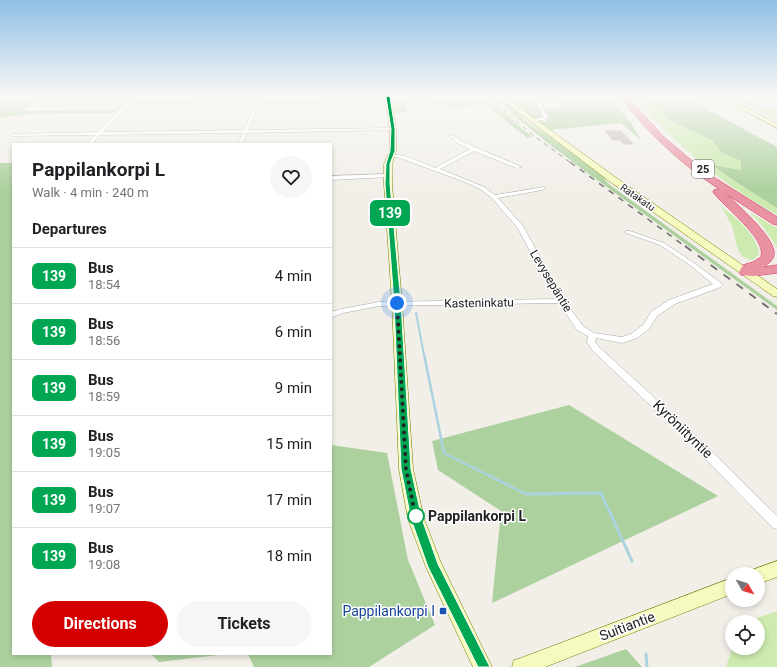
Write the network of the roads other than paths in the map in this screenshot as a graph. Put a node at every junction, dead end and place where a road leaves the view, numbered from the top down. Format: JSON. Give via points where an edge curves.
{"nodes":[{"id":1,"x":105,"y":128,"type":"edge"},
{"id":2,"x":247,"y":128,"type":"edge"},
{"id":3,"x":542,"y":128,"type":"edge"},
{"id":4,"x":652,"y":128,"type":"edge"},
{"id":5,"x":658,"y":128,"type":"edge"},
{"id":6,"x":393,"y":129,"type":"joint"},
{"id":7,"x":246,"y":131,"type":"junction"},
{"id":8,"x":100,"y":133,"type":"junction"},
{"id":9,"x":12,"y":135,"type":"dead end"},
{"id":10,"x":452,"y":136,"type":"dead end"},
{"id":11,"x":90,"y":143,"type":"edge"},
{"id":12,"x":240,"y":143,"type":"edge"},
{"id":13,"x":669,"y":146,"type":"junction"},
{"id":14,"x":474,"y":149,"type":"junction"},
{"id":15,"x":392,"y":156,"type":"junction"},
{"id":16,"x":519,"y":167,"type":"dead end"},
{"id":17,"x":437,"y":169,"type":"junction"},
{"id":18,"x":387,"y":176,"type":"junction"},
{"id":19,"x":332,"y":178,"type":"edge"},
{"id":20,"x":542,"y":188,"type":"dead end"},
{"id":21,"x":494,"y":197,"type":"junction"},
{"id":22,"x":777,"y":217,"type":"edge"},
{"id":23,"x":777,"y":222,"type":"edge"},
{"id":24,"x":628,"y":232,"type":"dead end"},
{"id":25,"x":777,"y":269,"type":"edge"},
{"id":26,"x":746,"y":272,"type":"junction"},
{"id":27,"x":777,"y":294,"type":"edge"},
{"id":28,"x":561,"y":301,"type":"junction"},
{"id":29,"x":397,"y":303,"type":"junction"},
{"id":30,"x":332,"y":315,"type":"edge"},
{"id":31,"x":592,"y":335,"type":"junction"},
{"id":32,"x":777,"y":524,"type":"edge"},
{"id":33,"x":777,"y":569,"type":"edge"},
{"id":34,"x":765,"y":573,"type":"edge"},
{"id":35,"x":725,"y":589,"type":"edge"},
{"id":36,"x":483,"y":667,"type":"edge"},
{"id":37,"x":522,"y":667,"type":"edge"}],
"edges":[{"from":1,"to":8,"type":"street"},
{"from":2,"to":7,"type":"street"},
{"from":3,"to":26,"type":"street","name":"Ratakatu"},
{"from":4,"to":13,"type":"highway","number":"25"},
{"from":5,"to":22,"type":"highway","number":"25","via":[[686,156],[730,188]]},
{"from":6,"to":7,"type":"street"},
{"from":6,"to":15,"type":"street"},
{"from":7,"to":8,"type":"street"},
{"from":7,"to":12,"type":"street"},
{"from":8,"to":9,"type":"street"},
{"from":8,"to":11,"type":"street"},
{"from":10,"to":14,"type":"street"},
{"from":13,"to":23,"type":"highway","number":"25","via":[[701,173]]},
{"from":13,"to":26,"type":"highway","via":[[672,152],[735,210],[766,245],[766,260],[748,268]]},
{"from":14,"to":16,"type":"street"},
{"from":14,"to":17,"type":"street"},
{"from":15,"to":17,"type":"street","name":"Levysepäntie"},
{"from":15,"to":18,"type":"street"},
{"from":17,"to":21,"type":"street","name":"Levysepäntie","via":[[482,188]]},
{"from":18,"to":19,"type":"street"},
{"from":18,"to":29,"type":"street"},
{"from":20,"to":21,"type":"street"},
{"from":21,"to":28,"type":"street","name":"Levysepäntie","via":[[520,226]]},
{"from":24,"to":31,"type":"street","name":"Levysepäntie","via":[[662,244],[718,285],[672,302],[654,314],[646,327],[634,336],[622,340]]},
{"from":25,"to":26,"type":"highway"},
{"from":26,"to":27,"type":"street","name":"Ratakatu"},
{"from":28,"to":29,"type":"street","name":"Kasteninkatu"},
{"from":28,"to":31,"type":"street","name":"Levysepäntie","via":[[580,328]]},
{"from":29,"to":30,"type":"street","name":"Kasteninkatu","via":[[364,306]]},
{"from":29,"to":36,"type":"street","via":[[406,469],[416,519],[434,567]]},
{"from":31,"to":32,"type":"street","name":"Kyröniityntie","via":[[596,349],[664,411]]},
{"from":33,"to":34,"type":"street"},
{"from":35,"to":37,"type":"street","name":"Suitiantie"}]}
